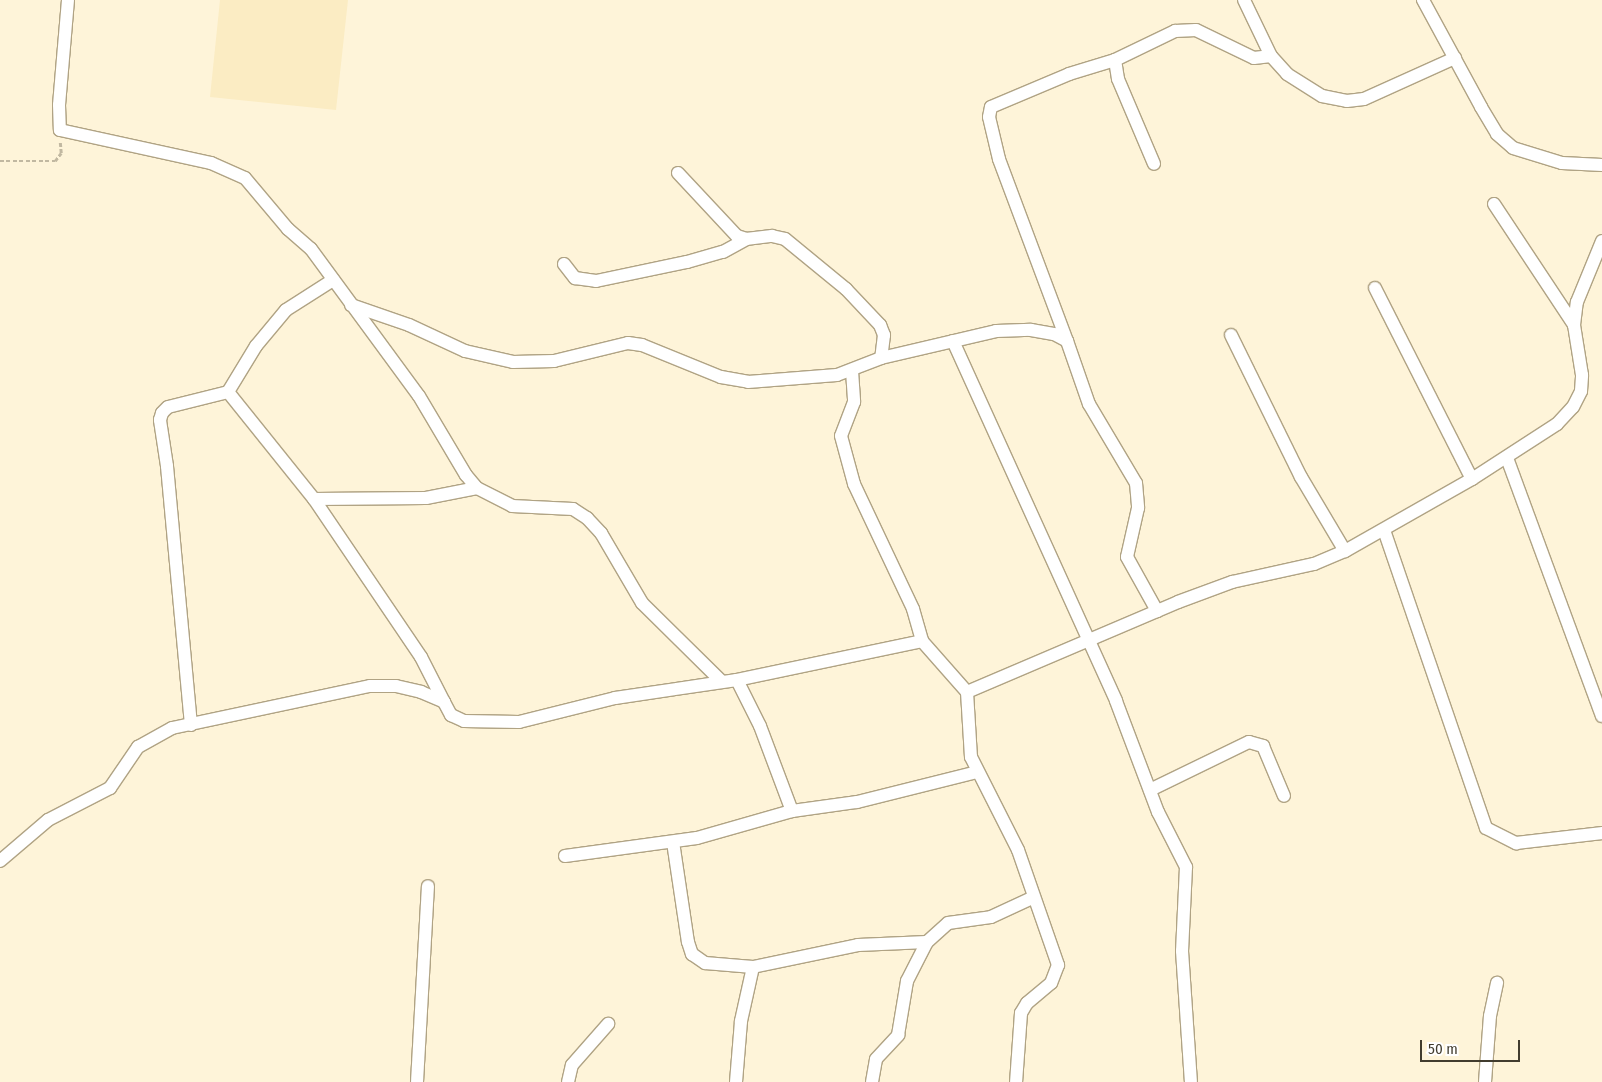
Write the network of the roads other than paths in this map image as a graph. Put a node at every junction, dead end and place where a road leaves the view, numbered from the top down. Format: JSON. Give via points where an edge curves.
{"nodes":[{"id":1,"x":68,"y":0,"type":"edge"},
{"id":2,"x":1244,"y":0,"type":"edge"},
{"id":3,"x":1423,"y":0,"type":"edge"},
{"id":4,"x":1271,"y":56,"type":"junction"},
{"id":5,"x":1455,"y":58,"type":"junction"},
{"id":6,"x":1115,"y":60,"type":"junction"},
{"id":7,"x":1154,"y":164,"type":"dead end"},
{"id":8,"x":1600,"y":170,"type":"edge"},
{"id":9,"x":678,"y":173,"type":"dead end"},
{"id":10,"x":1494,"y":204,"type":"dead end"},
{"id":11,"x":746,"y":239,"type":"junction"},
{"id":12,"x":1602,"y":242,"type":"edge"},
{"id":13,"x":564,"y":264,"type":"dead end"},
{"id":14,"x":333,"y":280,"type":"junction"},
{"id":15,"x":1375,"y":288,"type":"dead end"},
{"id":16,"x":352,"y":305,"type":"junction"},
{"id":17,"x":1574,"y":325,"type":"junction"},
{"id":18,"x":1231,"y":335,"type":"dead end"},
{"id":19,"x":953,"y":341,"type":"junction"},
{"id":20,"x":1067,"y":341,"type":"junction"},
{"id":21,"x":881,"y":358,"type":"junction"},
{"id":22,"x":852,"y":371,"type":"junction"},
{"id":23,"x":228,"y":392,"type":"junction"},
{"id":24,"x":1507,"y":458,"type":"junction"},
{"id":25,"x":1472,"y":479,"type":"junction"},
{"id":26,"x":477,"y":488,"type":"junction"},
{"id":27,"x":314,"y":499,"type":"junction"},
{"id":28,"x":1384,"y":530,"type":"junction"},
{"id":29,"x":1345,"y":551,"type":"junction"},
{"id":30,"x":1157,"y":611,"type":"junction"},
{"id":31,"x":922,"y":641,"type":"junction"},
{"id":32,"x":1088,"y":641,"type":"junction"},
{"id":33,"x":737,"y":680,"type":"junction"},
{"id":34,"x":722,"y":682,"type":"junction"},
{"id":35,"x":967,"y":692,"type":"junction"},
{"id":36,"x":444,"y":702,"type":"junction"},
{"id":37,"x":1602,"y":716,"type":"edge"},
{"id":38,"x":191,"y":725,"type":"junction"},
{"id":39,"x":977,"y":772,"type":"junction"},
{"id":40,"x":1150,"y":790,"type":"junction"},
{"id":41,"x":1284,"y":796,"type":"dead end"},
{"id":42,"x":792,"y":811,"type":"junction"},
{"id":43,"x":1602,"y":833,"type":"edge"},
{"id":44,"x":673,"y":842,"type":"junction"},
{"id":45,"x":565,"y":856,"type":"dead end"},
{"id":46,"x":0,"y":861,"type":"edge"},
{"id":47,"x":428,"y":886,"type":"dead end"},
{"id":48,"x":1034,"y":897,"type":"junction"},
{"id":49,"x":927,"y":942,"type":"junction"},
{"id":50,"x":753,"y":967,"type":"junction"},
{"id":51,"x":1497,"y":983,"type":"dead end"},
{"id":52,"x":608,"y":1024,"type":"dead end"},
{"id":53,"x":417,"y":1082,"type":"edge"},
{"id":54,"x":568,"y":1082,"type":"edge"},
{"id":55,"x":736,"y":1082,"type":"edge"},
{"id":56,"x":872,"y":1082,"type":"edge"},
{"id":57,"x":1016,"y":1082,"type":"edge"},
{"id":58,"x":1191,"y":1082,"type":"edge"},
{"id":59,"x":1485,"y":1082,"type":"edge"}],
"edges":[{"from":1,"to":14,"type":"street","via":[[59,105],[60,130],[118,140],[228,168],[245,178],[288,229],[311,249]]},
{"from":2,"to":4,"type":"street"},
{"from":3,"to":5,"type":"street"},
{"from":4,"to":5,"type":"street","via":[[1304,88],[1347,102],[1373,96]]},
{"from":4,"to":6,"type":"street","via":[[1254,58],[1211,35],[1185,29],[1174,31]]},
{"from":5,"to":8,"type":"street","via":[[1497,134],[1513,148],[1562,163]]},
{"from":6,"to":7,"type":"street","via":[[1118,79]]},
{"from":6,"to":20,"type":"street","via":[[1069,74],[991,107],[989,117],[999,159]]},
{"from":9,"to":11,"type":"street","via":[[727,227]]},
{"from":10,"to":17,"type":"street"},
{"from":11,"to":13,"type":"street","via":[[723,252],[596,281],[575,278]]},
{"from":11,"to":21,"type":"street","via":[[772,236],[785,239],[826,271],[880,325],[884,335]]},
{"from":12,"to":17,"type":"street","via":[[1577,302]]},
{"from":14,"to":16,"type":"street"},
{"from":14,"to":23,"type":"street","via":[[286,310],[256,346]]},
{"from":15,"to":25,"type":"street"},
{"from":16,"to":22,"type":"street","via":[[409,325],[464,351],[512,362],[554,360],[628,343],[642,345],[721,377],[748,382]]},
{"from":16,"to":26,"type":"street","via":[[419,396]]},
{"from":17,"to":24,"type":"street","via":[[1582,375],[1581,392],[1573,407],[1557,424]]},
{"from":18,"to":29,"type":"street","via":[[1301,477]]},
{"from":19,"to":20,"type":"street","via":[[996,331],[1031,330],[1054,334]]},
{"from":19,"to":21,"type":"street"},
{"from":19,"to":32,"type":"street"},
{"from":20,"to":30,"type":"street","via":[[1089,404],[1136,483],[1138,508],[1127,556]]},
{"from":21,"to":22,"type":"street"},
{"from":22,"to":31,"type":"street","via":[[854,402],[841,436],[843,449],[866,513],[913,608]]},
{"from":23,"to":27,"type":"street"},
{"from":23,"to":38,"type":"street","via":[[168,407],[160,420]]},
{"from":24,"to":25,"type":"street"},
{"from":24,"to":37,"type":"street"},
{"from":25,"to":28,"type":"street"},
{"from":26,"to":27,"type":"street","via":[[426,498]]},
{"from":26,"to":34,"type":"street","via":[[512,506],[573,509],[587,518],[601,533],[642,603]]},
{"from":27,"to":36,"type":"street","via":[[421,656]]},
{"from":28,"to":29,"type":"street"},
{"from":28,"to":43,"type":"street","via":[[1486,828],[1516,843]]},
{"from":29,"to":30,"type":"street","via":[[1314,564],[1232,582]]},
{"from":30,"to":32,"type":"street"},
{"from":31,"to":33,"type":"street"},
{"from":31,"to":35,"type":"street"},
{"from":32,"to":35,"type":"street"},
{"from":32,"to":40,"type":"street","via":[[1116,701]]},
{"from":33,"to":34,"type":"street"},
{"from":33,"to":42,"type":"street","via":[[760,726]]},
{"from":34,"to":36,"type":"street","via":[[615,698],[519,722],[464,721],[450,715]]},
{"from":35,"to":39,"type":"street","via":[[968,744]]},
{"from":36,"to":38,"type":"street","via":[[396,686],[370,686]]},
{"from":38,"to":46,"type":"street","via":[[155,735],[138,747],[110,788],[48,820]]},
{"from":39,"to":42,"type":"street","via":[[857,802]]},
{"from":39,"to":48,"type":"street","via":[[1001,812]]},
{"from":40,"to":41,"type":"street","via":[[1249,742],[1263,746]]},
{"from":40,"to":58,"type":"street","via":[[1186,867],[1182,951]]},
{"from":42,"to":44,"type":"street"},
{"from":44,"to":45,"type":"street"},
{"from":44,"to":50,"type":"street","via":[[692,954],[705,963]]},
{"from":47,"to":53,"type":"street"},
{"from":48,"to":49,"type":"street","via":[[991,917],[948,924]]},
{"from":48,"to":57,"type":"street","via":[[1058,965],[1051,983],[1027,1003],[1021,1013]]},
{"from":49,"to":50,"type":"street","via":[[858,945]]},
{"from":49,"to":56,"type":"street","via":[[907,981],[898,1035],[876,1060]]},
{"from":50,"to":55,"type":"street","via":[[741,1021]]},
{"from":51,"to":59,"type":"street","via":[[1488,1024]]},
{"from":52,"to":54,"type":"street","via":[[572,1065]]}]}
